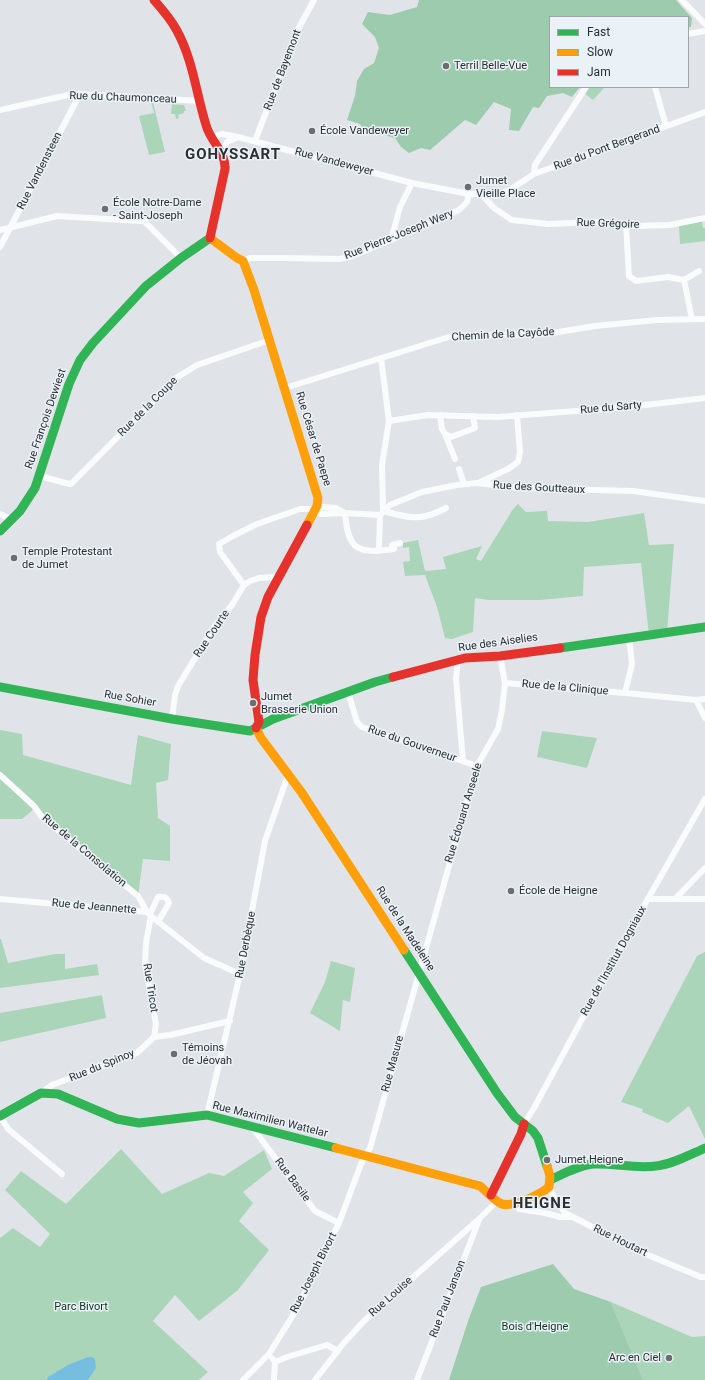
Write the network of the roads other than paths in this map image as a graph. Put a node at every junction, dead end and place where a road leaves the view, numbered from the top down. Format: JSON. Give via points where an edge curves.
{"nodes":[{"id":1,"x":154,"y":0,"type":"edge"},
{"id":2,"x":314,"y":0,"type":"edge"},
{"id":3,"x":682,"y":0,"type":"edge"},
{"id":4,"x":705,"y":24,"type":"edge"},
{"id":5,"x":705,"y":30,"type":"edge"},
{"id":6,"x":689,"y":34,"type":"edge"},
{"id":7,"x":585,"y":88,"type":"edge"},
{"id":8,"x":655,"y":88,"type":"edge"},
{"id":9,"x":80,"y":94,"type":"junction"},
{"id":10,"x":200,"y":101,"type":"junction"},
{"id":11,"x":0,"y":110,"type":"edge"},
{"id":12,"x":705,"y":112,"type":"edge"},
{"id":13,"x":666,"y":126,"type":"junction"},
{"id":14,"x":213,"y":137,"type":"junction"},
{"id":15,"x":238,"y":137,"type":"junction"},
{"id":16,"x":255,"y":141,"type":"junction"},
{"id":17,"x":222,"y":151,"type":"junction"},
{"id":18,"x":534,"y":174,"type":"junction"},
{"id":19,"x":412,"y":183,"type":"junction"},
{"id":20,"x":469,"y":194,"type":"junction"},
{"id":21,"x":482,"y":194,"type":"junction"},
{"id":22,"x":705,"y":218,"type":"edge"},
{"id":23,"x":626,"y":225,"type":"junction"},
{"id":24,"x":11,"y":227,"type":"junction"},
{"id":25,"x":0,"y":230,"type":"edge"},
{"id":26,"x":210,"y":238,"type":"junction"},
{"id":27,"x":391,"y":240,"type":"junction"},
{"id":28,"x":0,"y":247,"type":"edge"},
{"id":29,"x":181,"y":258,"type":"junction"},
{"id":30,"x":243,"y":260,"type":"junction"},
{"id":31,"x":699,"y":271,"type":"dead end"},
{"id":32,"x":684,"y":280,"type":"junction"},
{"id":33,"x":692,"y":319,"type":"junction"},
{"id":34,"x":705,"y":319,"type":"edge"},
{"id":35,"x":270,"y":340,"type":"junction"},
{"id":36,"x":381,"y":358,"type":"junction"},
{"id":37,"x":285,"y":388,"type":"junction"},
{"id":38,"x":705,"y":398,"type":"edge"},
{"id":39,"x":440,"y":415,"type":"junction"},
{"id":40,"x":517,"y":415,"type":"junction"},
{"id":41,"x":473,"y":416,"type":"junction"},
{"id":42,"x":389,"y":421,"type":"junction"},
{"id":43,"x":445,"y":434,"type":"junction"},
{"id":44,"x":455,"y":459,"type":"dead end"},
{"id":45,"x":459,"y":469,"type":"dead end"},
{"id":46,"x":39,"y":476,"type":"junction"},
{"id":47,"x":477,"y":483,"type":"junction"},
{"id":48,"x":464,"y":484,"type":"junction"},
{"id":49,"x":705,"y":501,"type":"edge"},
{"id":50,"x":446,"y":508,"type":"dead end"},
{"id":51,"x":315,"y":509,"type":"junction"},
{"id":52,"x":345,"y":513,"type":"junction"},
{"id":53,"x":382,"y":513,"type":"junction"},
{"id":54,"x":0,"y":514,"type":"edge"},
{"id":55,"x":12,"y":520,"type":"junction"},
{"id":56,"x":0,"y":531,"type":"edge"},
{"id":57,"x":400,"y":543,"type":"dead end"},
{"id":58,"x":378,"y":551,"type":"junction"},
{"id":59,"x":278,"y":577,"type":"junction"},
{"id":60,"x":244,"y":585,"type":"junction"},
{"id":61,"x":705,"y":626,"type":"edge"},
{"id":62,"x":629,"y":638,"type":"junction"},
{"id":63,"x":500,"y":656,"type":"junction"},
{"id":64,"x":458,"y":660,"type":"junction"},
{"id":65,"x":505,"y":683,"type":"junction"},
{"id":66,"x":0,"y":687,"type":"edge"},
{"id":67,"x":348,"y":692,"type":"junction"},
{"id":68,"x":624,"y":693,"type":"junction"},
{"id":69,"x":705,"y":699,"type":"edge"},
{"id":70,"x":696,"y":700,"type":"junction"},
{"id":71,"x":705,"y":718,"type":"edge"},
{"id":72,"x":172,"y":719,"type":"junction"},
{"id":73,"x":256,"y":728,"type":"junction"},
{"id":74,"x":463,"y":762,"type":"junction"},
{"id":75,"x":477,"y":766,"type":"junction"},
{"id":76,"x":0,"y":775,"type":"edge"},
{"id":77,"x":288,"y":775,"type":"junction"},
{"id":78,"x":705,"y":799,"type":"edge"},
{"id":79,"x":705,"y":868,"type":"edge"},
{"id":80,"x":0,"y":899,"type":"edge"},
{"id":81,"x":648,"y":899,"type":"junction"},
{"id":82,"x":675,"y":899,"type":"junction"},
{"id":83,"x":705,"y":900,"type":"edge"},
{"id":84,"x":149,"y":914,"type":"junction"},
{"id":85,"x":158,"y":922,"type":"junction"},
{"id":86,"x":419,"y":972,"type":"junction"},
{"id":87,"x":240,"y":974,"type":"junction"},
{"id":88,"x":230,"y":1021,"type":"junction"},
{"id":89,"x":154,"y":1037,"type":"junction"},
{"id":90,"x":41,"y":1093,"type":"junction"},
{"id":91,"x":207,"y":1115,"type":"junction"},
{"id":92,"x":0,"y":1116,"type":"edge"},
{"id":93,"x":524,"y":1124,"type":"junction"},
{"id":94,"x":252,"y":1127,"type":"junction"},
{"id":95,"x":521,"y":1134,"type":"junction"},
{"id":96,"x":538,"y":1138,"type":"junction"},
{"id":97,"x":705,"y":1148,"type":"edge"},
{"id":98,"x":365,"y":1155,"type":"junction"},
{"id":99,"x":62,"y":1174,"type":"dead end"},
{"id":100,"x":550,"y":1183,"type":"junction"},
{"id":101,"x":494,"y":1198,"type":"junction"},
{"id":102,"x":516,"y":1204,"type":"junction"},
{"id":103,"x":574,"y":1218,"type":"junction"},
{"id":104,"x":480,"y":1219,"type":"junction"},
{"id":105,"x":339,"y":1223,"type":"junction"},
{"id":106,"x":705,"y":1277,"type":"edge"},
{"id":107,"x":338,"y":1351,"type":"junction"},
{"id":108,"x":269,"y":1354,"type":"junction"},
{"id":109,"x":275,"y":1362,"type":"junction"},
{"id":110,"x":243,"y":1380,"type":"edge"},
{"id":111,"x":274,"y":1380,"type":"edge"},
{"id":112,"x":315,"y":1380,"type":"edge"},
{"id":113,"x":416,"y":1380,"type":"edge"}],
"edges":[{"from":1,"to":10,"type":"street","via":[[169,17],[179,34]]},
{"from":2,"to":16,"type":"street","name":"Rue de Bayemont","via":[[297,31]]},
{"from":3,"to":4,"type":"street"},
{"from":5,"to":6,"type":"street"},
{"from":7,"to":18,"type":"street","via":[[535,165]]},
{"from":8,"to":13,"type":"street"},
{"from":9,"to":10,"type":"street","name":"Rue du Chaumonceau"},
{"from":9,"to":11,"type":"street","name":"Rue du Chaumonceau"},
{"from":9,"to":24,"type":"street","name":"Rue Vandensteen"},
{"from":10,"to":14,"type":"street","via":[[206,125]]},
{"from":12,"to":13,"type":"street","name":"Rue du Pont Bergerand"},
{"from":13,"to":18,"type":"street","name":"Rue du Pont Bergerand"},
{"from":14,"to":15,"type":"street","name":"Rue Vandeweyer","via":[[222,134]]},
{"from":14,"to":17,"type":"street"},
{"from":15,"to":16,"type":"street","name":"Rue Vandeweyer"},
{"from":15,"to":17,"type":"street","via":[[227,142]]},
{"from":16,"to":19,"type":"street","name":"Rue Vandeweyer"},
{"from":17,"to":26,"type":"street","via":[[225,169]]},
{"from":18,"to":21,"type":"street","name":"Rue du Pont Bergerand","via":[[498,194]]},
{"from":19,"to":20,"type":"street","name":"Rue Vandeweyer"},
{"from":19,"to":27,"type":"street","via":[[400,207]]},
{"from":20,"to":21,"type":"street","name":"Rue Vandeweyer"},
{"from":20,"to":27,"type":"street","name":"Rue Pierre-Joseph Wery","via":[[467,202],[459,210]]},
{"from":21,"to":23,"type":"street","name":"Rue Grégoire","via":[[494,208],[512,220],[548,224],[597,222]]},
{"from":22,"to":23,"type":"street","name":"Rue Grégoire","via":[[670,225]]},
{"from":23,"to":32,"type":"street","via":[[629,276],[636,281],[668,277]]},
{"from":24,"to":25,"type":"street"},
{"from":24,"to":28,"type":"street","name":"Rue Vandensteen"},
{"from":24,"to":29,"type":"street","via":[[57,216],[144,221]]},
{"from":26,"to":29,"type":"street","name":"Rue François Dewiest"},
{"from":26,"to":30,"type":"street"},
{"from":27,"to":30,"type":"street","name":"Rue Pierre-Joseph Wery","via":[[339,259]]},
{"from":29,"to":46,"type":"street","name":"Rue François Dewiest","via":[[146,286],[93,342],[80,360],[69,384]]},
{"from":30,"to":35,"type":"street","name":"Rue César de Paepe"},
{"from":31,"to":32,"type":"street"},
{"from":32,"to":33,"type":"street"},
{"from":33,"to":34,"type":"street","name":"Chemin de la Cayôde"},
{"from":33,"to":36,"type":"street","name":"Chemin de la Cayôde","via":[[657,320],[546,334],[452,336]]},
{"from":35,"to":37,"type":"street","name":"Rue César de Paepe"},
{"from":35,"to":46,"type":"street","name":"Rue de la Coupe","via":[[197,365],[176,378],[72,483]]},
{"from":36,"to":37,"type":"street","name":"Chemin de la Cayôde"},
{"from":36,"to":42,"type":"street"},
{"from":37,"to":51,"type":"street","name":"Rue César de Paepe","via":[[318,495]]},
{"from":38,"to":40,"type":"street","name":"Rue du Sarty","via":[[628,407]]},
{"from":39,"to":41,"type":"street","name":"Rue du Sarty"},
{"from":39,"to":42,"type":"street","name":"Rue du Sarty"},
{"from":39,"to":43,"type":"street"},
{"from":40,"to":41,"type":"street","name":"Rue du Sarty"},
{"from":40,"to":47,"type":"street","via":[[520,452],[518,462]]},
{"from":41,"to":43,"type":"street","via":[[475,428],[451,437]]},
{"from":42,"to":53,"type":"street","via":[[382,465]]},
{"from":43,"to":44,"type":"street"},
{"from":45,"to":48,"type":"street"},
{"from":46,"to":55,"type":"street","name":"Rue François Dewiest","via":[[27,504]]},
{"from":47,"to":48,"type":"street","name":"Rue des Goutteaux"},
{"from":47,"to":49,"type":"street","name":"Rue des Goutteaux","via":[[521,488],[633,491]]},
{"from":48,"to":53,"type":"street","name":"Rue des Goutteaux","via":[[422,492],[390,505]]},
{"from":50,"to":53,"type":"street","via":[[438,513],[417,518]]},
{"from":51,"to":52,"type":"street","via":[[322,514]]},
{"from":51,"to":59,"type":"street","name":"Rue César de Paepe"},
{"from":51,"to":60,"type":"street","via":[[300,509],[270,518],[220,544],[220,552]]},
{"from":52,"to":53,"type":"street"},
{"from":52,"to":58,"type":"street","via":[[354,546]]},
{"from":53,"to":58,"type":"street"},
{"from":54,"to":55,"type":"street"},
{"from":55,"to":56,"type":"street","name":"Rue François Dewiest"},
{"from":57,"to":58,"type":"street","via":[[392,544],[394,549]]},
{"from":59,"to":60,"type":"street","via":[[250,580]]},
{"from":59,"to":73,"type":"street","name":"Rue César de Paepe","via":[[268,597],[258,630],[253,680],[260,722]]},
{"from":60,"to":72,"type":"street","name":"Rue Courte","via":[[214,627],[178,686]]},
{"from":61,"to":62,"type":"street","name":"Rue des Aiselies"},
{"from":62,"to":63,"type":"street","name":"Rue des Aiselies"},
{"from":62,"to":68,"type":"street","name":"Rue de la Clinique","via":[[632,664]]},
{"from":63,"to":64,"type":"street","name":"Rue des Aiselies"},
{"from":63,"to":65,"type":"street","name":"Rue Édouard Anseele"},
{"from":64,"to":67,"type":"street","name":"Rue des Aiselies","via":[[375,682]]},
{"from":64,"to":74,"type":"street","via":[[456,678]]},
{"from":65,"to":68,"type":"street","name":"Rue de la Clinique"},
{"from":65,"to":75,"type":"street","name":"Rue Édouard Anseele","via":[[498,729]]},
{"from":66,"to":72,"type":"street","name":"Rue Sohier"},
{"from":67,"to":73,"type":"street","name":"Rue des Aiselies","via":[[273,719]]},
{"from":67,"to":74,"type":"street","name":"Rue du Gouverneur","via":[[357,722],[362,727]]},
{"from":68,"to":70,"type":"street","name":"Rue de la Clinique"},
{"from":69,"to":70,"type":"street","name":"Rue de la Clinique"},
{"from":70,"to":71,"type":"street"},
{"from":72,"to":73,"type":"street","name":"Rue Sohier","via":[[240,730],[250,731]]},
{"from":73,"to":77,"type":"street","name":"Rue de la Madeleine"},
{"from":74,"to":75,"type":"street","name":"Rue du Gouverneur"},
{"from":75,"to":86,"type":"street","name":"Rue Édouard Anseele"},
{"from":76,"to":84,"type":"street","name":"Rue de la Consolation","via":[[34,806],[42,817],[138,896]]},
{"from":77,"to":86,"type":"street","name":"Rue de la Madeleine"},
{"from":77,"to":87,"type":"street","name":"Rue Derbèque","via":[[265,841]]},
{"from":78,"to":81,"type":"street","name":"Rue de l'Institut Dogniaux"},
{"from":79,"to":82,"type":"street"},
{"from":80,"to":84,"type":"street","name":"Rue de Jeannette"},
{"from":81,"to":82,"type":"street"},
{"from":81,"to":93,"type":"street","name":"Rue de l'Institut Dogniaux"},
{"from":82,"to":83,"type":"street"},
{"from":84,"to":85,"type":"street","name":"Rue de Jeannette"},
{"from":84,"to":85,"type":"street","name":"Rue Tricot","via":[[158,897],[166,897],[169,903]]},
{"from":84,"to":89,"type":"street","name":"Rue Tricot","via":[[145,964],[156,1024]]},
{"from":85,"to":87,"type":"street","name":"Rue de Jeannette","via":[[204,958]]},
{"from":86,"to":93,"type":"street","name":"Rue de la Madeleine","via":[[497,1093],[515,1117]]},
{"from":86,"to":98,"type":"street","name":"Rue Masure","via":[[370,1148]]},
{"from":87,"to":88,"type":"street","name":"Rue Derbèque"},
{"from":88,"to":89,"type":"street"},
{"from":88,"to":91,"type":"street","name":"Rue Derbèque"},
{"from":89,"to":90,"type":"street","name":"Rue du Spinoy","via":[[137,1053],[52,1085]]},
{"from":90,"to":91,"type":"street","name":"Rue Maximilien Wattelar","via":[[58,1094],[117,1120],[139,1123]]},
{"from":90,"to":92,"type":"street"},
{"from":91,"to":94,"type":"street","name":"Rue Maximilien Wattelar"},
{"from":92,"to":99,"type":"street","via":[[8,1129]]},
{"from":93,"to":95,"type":"street"},
{"from":93,"to":96,"type":"street","name":"Rue de la Madeleine"},
{"from":94,"to":98,"type":"street","name":"Rue Maximilien Wattelar"},
{"from":94,"to":105,"type":"street","name":"Rue Basile","via":[[315,1211]]},
{"from":95,"to":96,"type":"street","via":[[532,1133]]},
{"from":95,"to":101,"type":"street"},
{"from":96,"to":100,"type":"street","name":"Rue de la Madeleine"},
{"from":97,"to":100,"type":"street","via":[[674,1162],[656,1166],[582,1166]]},
{"from":98,"to":101,"type":"street","name":"Rue Maximilien Wattelar","via":[[480,1186]]},
{"from":98,"to":105,"type":"street","name":"Rue Joseph Bivort"},
{"from":100,"to":102,"type":"street","via":[[543,1192]]},
{"from":100,"to":103,"type":"street","name":"Rue Houtart","via":[[554,1197],[565,1213]]},
{"from":101,"to":102,"type":"street","via":[[504,1204]]},
{"from":101,"to":104,"type":"street","name":"Rue Louise"},
{"from":102,"to":103,"type":"street","via":[[519,1209]]},
{"from":103,"to":106,"type":"street","name":"Rue Houtart","via":[[643,1253]]},
{"from":104,"to":107,"type":"street","name":"Rue Louise","via":[[364,1321]]},
{"from":104,"to":113,"type":"street","name":"Rue Paul Janson"},
{"from":105,"to":108,"type":"street","name":"Rue Joseph Bivort","via":[[298,1307]]},
{"from":107,"to":109,"type":"street","via":[[327,1345]]},
{"from":107,"to":112,"type":"street","name":"Rue Louise"},
{"from":108,"to":109,"type":"street"},
{"from":108,"to":110,"type":"street","name":"Rue Joseph Bivort"},
{"from":109,"to":111,"type":"street"}]}
